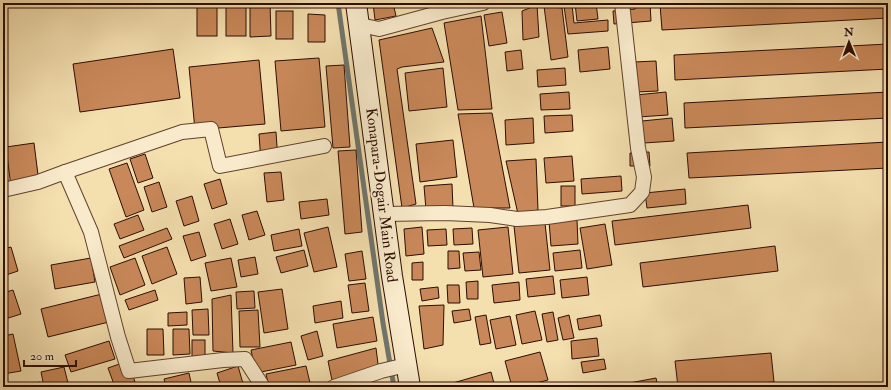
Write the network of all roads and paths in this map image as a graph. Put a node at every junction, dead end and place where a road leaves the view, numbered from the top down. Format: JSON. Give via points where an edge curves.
{"nodes":[{"id":1,"x":356,"y":3,"type":"edge"},
{"id":2,"x":483,"y":3,"type":"edge"},
{"id":3,"x":622,"y":3,"type":"edge"},
{"id":4,"x":360,"y":25,"type":"junction"},
{"id":5,"x":324,"y":146,"type":"dead end"},
{"id":6,"x":65,"y":172,"type":"junction"},
{"id":7,"x":3,"y":190,"type":"edge"},
{"id":8,"x":385,"y":214,"type":"junction"},
{"id":9,"x":402,"y":366,"type":"junction"},
{"id":10,"x":263,"y":387,"type":"edge"},
{"id":11,"x":334,"y":387,"type":"edge"},
{"id":12,"x":410,"y":387,"type":"edge"}],
"edges":[{"from":1,"to":4,"type":"main road","name":"Konapara-Dogair Main Road"},
{"from":2,"to":4,"type":"street","via":[[379,29]]},
{"from":3,"to":8,"type":"street","via":[[638,148],[644,177],[642,192],[630,206],[517,219],[445,213]]},
{"from":4,"to":8,"type":"main road","name":"Konapara-Dogair Main Road"},
{"from":5,"to":6,"type":"street","via":[[220,166],[211,129],[182,132]]},
{"from":6,"to":7,"type":"street","via":[[38,182]]},
{"from":6,"to":10,"type":"street","via":[[91,232],[129,371],[245,359]]},
{"from":8,"to":9,"type":"main road","name":"Konapara-Dogair Main Road"},
{"from":9,"to":11,"type":"street"},
{"from":9,"to":12,"type":"main road","name":"Konapara-Dogair Main Road"}]}
